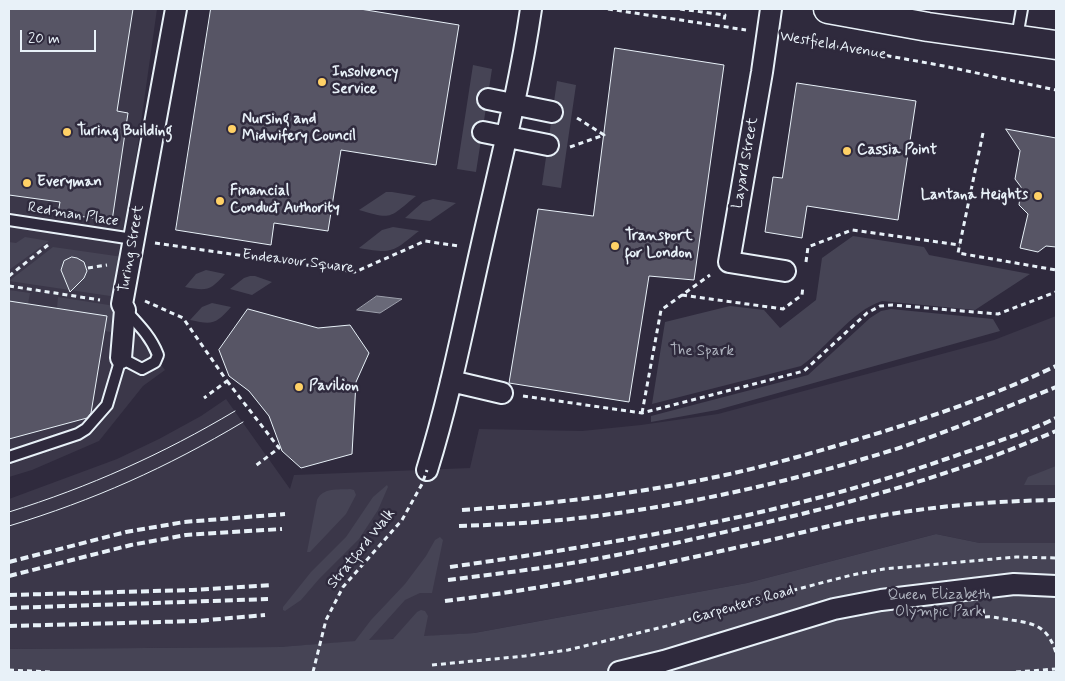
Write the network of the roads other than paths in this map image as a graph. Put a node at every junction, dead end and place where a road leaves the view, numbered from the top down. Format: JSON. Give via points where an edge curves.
{"nodes":[{"id":1,"x":176,"y":9,"type":"edge"},
{"id":2,"x":532,"y":9,"type":"edge"},
{"id":3,"x":771,"y":9,"type":"edge"},
{"id":4,"x":828,"y":9,"type":"edge"},
{"id":5,"x":1022,"y":9,"type":"edge"},
{"id":6,"x":1017,"y":39,"type":"junction"},
{"id":7,"x":1056,"y":45,"type":"edge"},
{"id":8,"x":488,"y":99,"type":"dead end"},
{"id":9,"x":513,"y":105,"type":"junction"},
{"id":10,"x":562,"y":114,"type":"road end"},
{"id":11,"x":483,"y":132,"type":"dead end"},
{"id":12,"x":506,"y":137,"type":"junction"},
{"id":13,"x":557,"y":147,"type":"road end"},
{"id":14,"x":9,"y":220,"type":"edge"},
{"id":15,"x":141,"y":240,"type":"junction"},
{"id":16,"x":784,"y":271,"type":"dead end"},
{"id":17,"x":124,"y":302,"type":"junction"},
{"id":18,"x":121,"y":358,"type":"junction"},
{"id":19,"x":451,"y":382,"type":"junction"},
{"id":20,"x":502,"y":393,"type":"road end"},
{"id":21,"x":9,"y":457,"type":"edge"},
{"id":22,"x":427,"y":470,"type":"road end"},
{"id":23,"x":1056,"y":586,"type":"edge"},
{"id":24,"x":619,"y":672,"type":"edge"}],
"edges":[{"from":1,"to":15,"type":"street","name":"Turing Street"},
{"from":2,"to":9,"type":"street"},
{"from":3,"to":16,"type":"street","name":"Layard Street","via":[[729,262]]},
{"from":4,"to":6,"type":"street"},
{"from":5,"to":6,"type":"lane"},
{"from":6,"to":7,"type":"street"},
{"from":8,"to":9,"type":"street"},
{"from":9,"to":10,"type":"street"},
{"from":9,"to":12,"type":"street"},
{"from":11,"to":12,"type":"street"},
{"from":12,"to":13,"type":"street"},
{"from":12,"to":19,"type":"street"},
{"from":14,"to":15,"type":"lane","name":"Redman Place"},
{"from":15,"to":17,"type":"street","name":"Turing Street"},
{"from":17,"to":18,"type":"street","name":"Turing Street"},
{"from":17,"to":18,"type":"lane","via":[[158,355],[155,362],[142,369]]},
{"from":18,"to":21,"type":"lane","name":"Turing Street","via":[[107,405],[86,429]]},
{"from":19,"to":20,"type":"street"},
{"from":19,"to":22,"type":"street"},
{"from":23,"to":24,"type":"street","name":"Carpenters Road","via":[[1014,584],[834,609]]}]}
